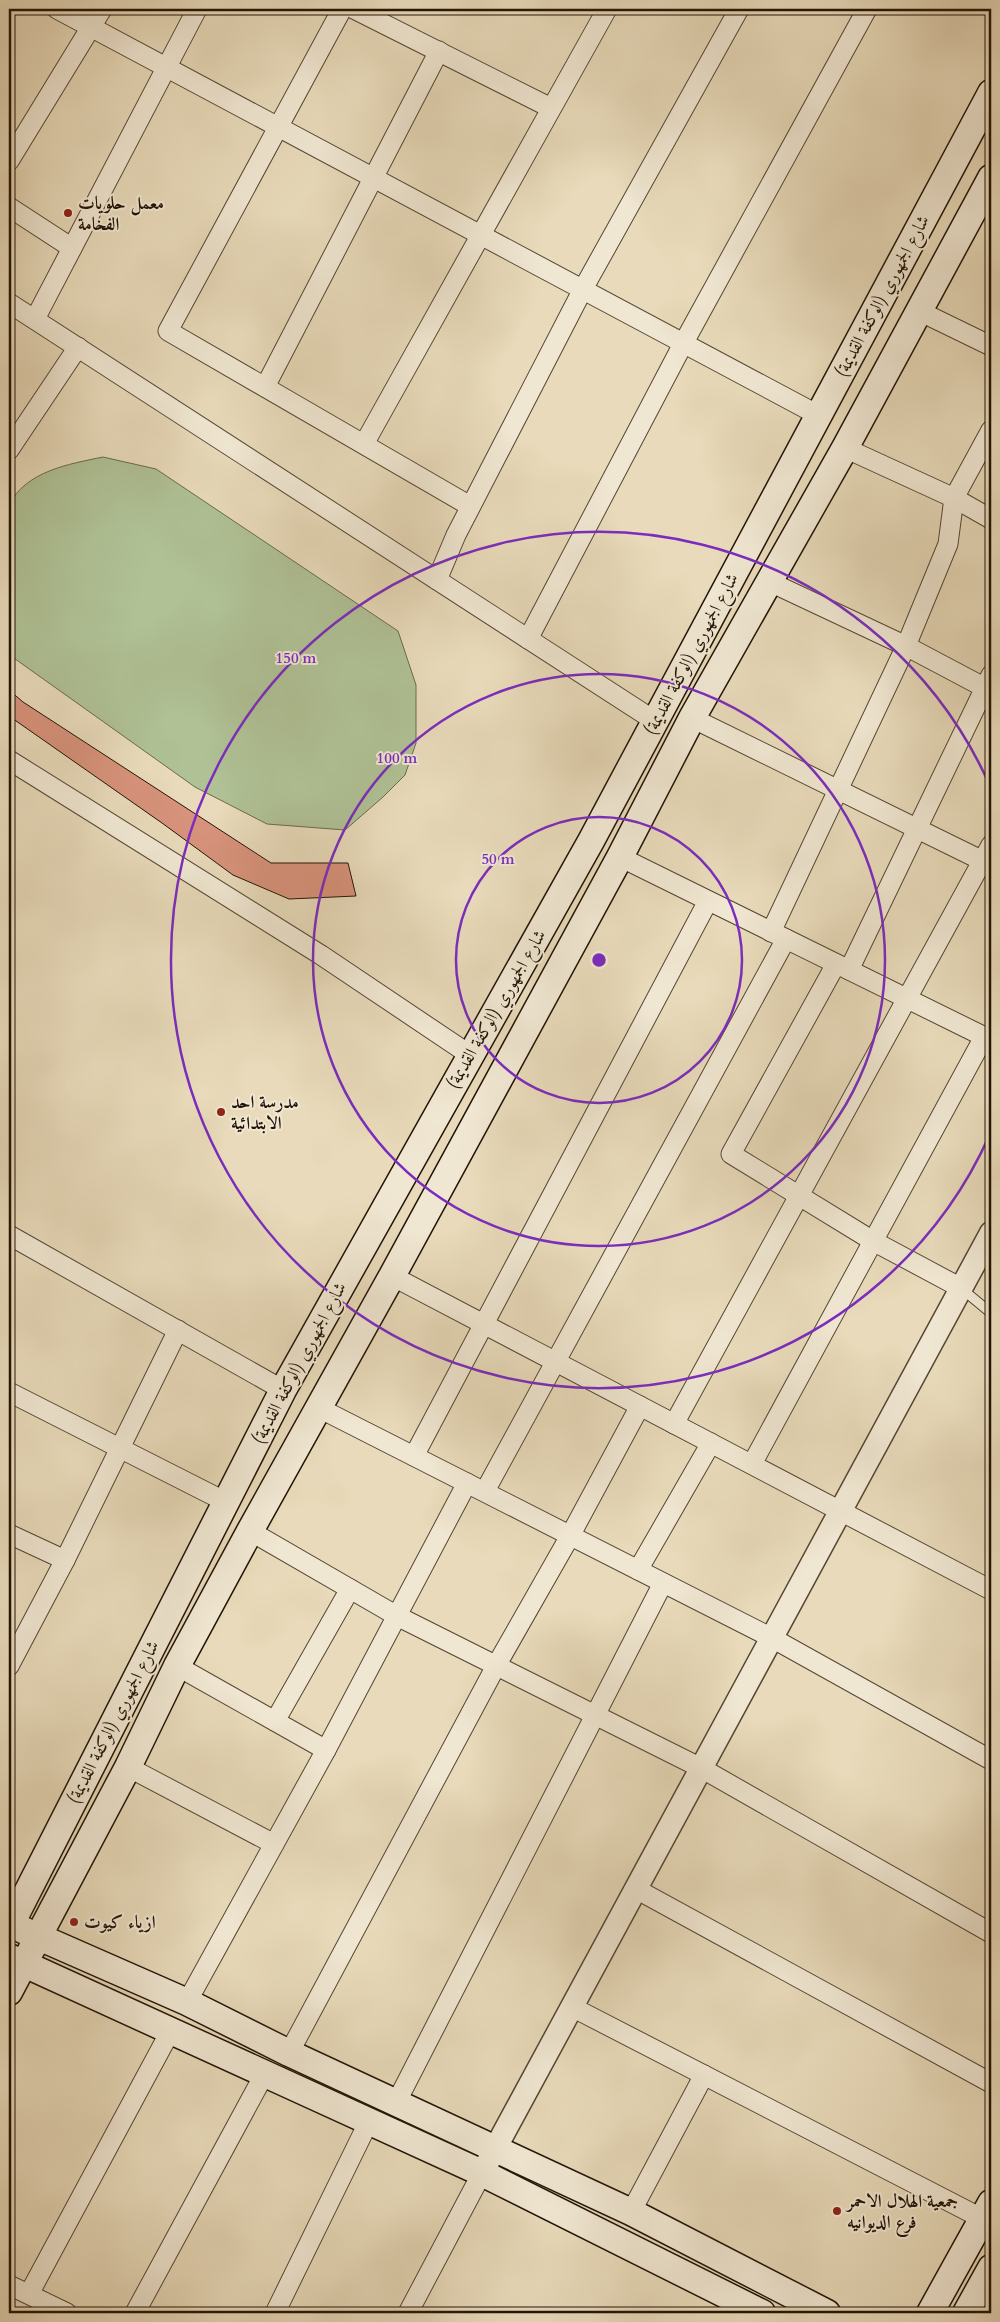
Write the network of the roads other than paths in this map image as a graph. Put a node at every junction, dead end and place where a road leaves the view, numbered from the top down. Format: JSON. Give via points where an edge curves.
{"nodes":[{"id":1,"x":57,"y":9,"type":"edge"},
{"id":2,"x":102,"y":9,"type":"edge"},
{"id":3,"x":197,"y":9,"type":"edge"},
{"id":4,"x":342,"y":9,"type":"edge"},
{"id":5,"x":354,"y":9,"type":"edge"},
{"id":6,"x":607,"y":9,"type":"edge"},
{"id":7,"x":738,"y":9,"type":"edge"},
{"id":8,"x":867,"y":9,"type":"edge"},
{"id":9,"x":92,"y":27,"type":"junction"},
{"id":10,"x":439,"y":51,"type":"junction"},
{"id":11,"x":167,"y":66,"type":"junction"},
{"id":12,"x":991,"y":93,"type":"edge"},
{"id":13,"x":552,"y":108,"type":"junction"},
{"id":14,"x":279,"y":126,"type":"junction"},
{"id":15,"x":9,"y":161,"type":"edge"},
{"id":16,"x":374,"y":176,"type":"junction"},
{"id":17,"x":991,"y":178,"type":"edge"},
{"id":18,"x":9,"y":207,"type":"edge"},
{"id":19,"x":481,"y":234,"type":"junction"},
{"id":20,"x":72,"y":248,"type":"junction"},
{"id":21,"x":583,"y":289,"type":"junction"},
{"id":22,"x":9,"y":303,"type":"edge"},
{"id":23,"x":919,"y":311,"type":"junction"},
{"id":24,"x":35,"y":319,"type":"junction"},
{"id":25,"x":684,"y":344,"type":"junction"},
{"id":26,"x":991,"y":346,"type":"edge"},
{"id":27,"x":78,"y":347,"type":"junction"},
{"id":28,"x":265,"y":387,"type":"junction"},
{"id":29,"x":818,"y":415,"type":"junction"},
{"id":30,"x":991,"y":430,"type":"edge"},
{"id":31,"x":364,"y":444,"type":"junction"},
{"id":32,"x":845,"y":448,"type":"junction"},
{"id":33,"x":9,"y":450,"type":"edge"},
{"id":34,"x":954,"y":498,"type":"junction"},
{"id":35,"x":470,"y":506,"type":"junction"},
{"id":36,"x":991,"y":519,"type":"edge"},
{"id":37,"x":436,"y":580,"type":"junction"},
{"id":38,"x":770,"y":582,"type":"junction"},
{"id":39,"x":528,"y":639,"type":"junction"},
{"id":40,"x":906,"y":646,"type":"junction"},
{"id":41,"x":989,"y":684,"type":"edge"},
{"id":42,"x":692,"y":718,"type":"junction"},
{"id":43,"x":655,"y":721,"type":"junction"},
{"id":44,"x":9,"y":760,"type":"edge"},
{"id":45,"x":839,"y":789,"type":"junction"},
{"id":46,"x":917,"y":828,"type":"junction"},
{"id":47,"x":620,"y":857,"type":"junction"},
{"id":48,"x":989,"y":857,"type":"edge"},
{"id":49,"x":708,"y":901,"type":"junction"},
{"id":50,"x":778,"y":935,"type":"junction"},
{"id":51,"x":842,"y":967,"type":"junction"},
{"id":52,"x":909,"y":1000,"type":"junction"},
{"id":53,"x":989,"y":1039,"type":"edge"},
{"id":54,"x":470,"y":1055,"type":"junction"},
{"id":55,"x":453,"y":1084,"type":"junction"},
{"id":56,"x":486,"y":1103,"type":"junction"},
{"id":57,"x":799,"y":1197,"type":"junction"},
{"id":58,"x":991,"y":1233,"type":"edge"},
{"id":59,"x":9,"y":1235,"type":"edge"},
{"id":60,"x":872,"y":1241,"type":"junction"},
{"id":61,"x":392,"y":1276,"type":"junction"},
{"id":62,"x":961,"y":1288,"type":"junction"},
{"id":63,"x":991,"y":1313,"type":"edge"},
{"id":64,"x":485,"y":1325,"type":"junction"},
{"id":65,"x":178,"y":1330,"type":"junction"},
{"id":66,"x":314,"y":1334,"type":"junction"},
{"id":67,"x":348,"y":1352,"type":"junction"},
{"id":68,"x":556,"y":1362,"type":"junction"},
{"id":69,"x":283,"y":1390,"type":"junction"},
{"id":70,"x":9,"y":1392,"type":"edge"},
{"id":71,"x":640,"y":1406,"type":"junction"},
{"id":72,"x":317,"y":1407,"type":"junction"},
{"id":73,"x":674,"y":1424,"type":"junction"},
{"id":74,"x":711,"y":1443,"type":"junction"},
{"id":75,"x":121,"y":1447,"type":"junction"},
{"id":76,"x":414,"y":1456,"type":"junction"},
{"id":77,"x":752,"y":1464,"type":"junction"},
{"id":78,"x":467,"y":1483,"type":"junction"},
{"id":79,"x":485,"y":1491,"type":"junction"},
{"id":80,"x":226,"y":1502,"type":"junction"},
{"id":81,"x":840,"y":1511,"type":"junction"},
{"id":82,"x":250,"y":1531,"type":"junction"},
{"id":83,"x":9,"y":1534,"type":"edge"},
{"id":84,"x":570,"y":1536,"type":"junction"},
{"id":85,"x":65,"y":1560,"type":"junction"},
{"id":86,"x":638,"y":1570,"type":"junction"},
{"id":87,"x":663,"y":1583,"type":"junction"},
{"id":88,"x":350,"y":1589,"type":"junction"},
{"id":89,"x":991,"y":1590,"type":"edge"},
{"id":90,"x":397,"y":1616,"type":"junction"},
{"id":91,"x":772,"y":1638,"type":"junction"},
{"id":92,"x":9,"y":1666,"type":"edge"},
{"id":93,"x":177,"y":1666,"type":"junction"},
{"id":94,"x":496,"y":1666,"type":"junction"},
{"id":95,"x":595,"y":1715,"type":"junction"},
{"id":96,"x":275,"y":1721,"type":"junction"},
{"id":97,"x":326,"y":1750,"type":"junction"},
{"id":98,"x":991,"y":1760,"type":"edge"},
{"id":99,"x":128,"y":1767,"type":"junction"},
{"id":100,"x":701,"y":1768,"type":"junction"},
{"id":101,"x":274,"y":1844,"type":"junction"},
{"id":102,"x":636,"y":1889,"type":"junction"},
{"id":103,"x":9,"y":1925,"type":"edge"},
{"id":104,"x":991,"y":1933,"type":"edge"},
{"id":105,"x":38,"y":1937,"type":"junction"},
{"id":106,"x":16,"y":1960,"type":"edge"},
{"id":107,"x":9,"y":1992,"type":"edge"},
{"id":108,"x":187,"y":2002,"type":"junction"},
{"id":109,"x":572,"y":2007,"type":"junction"},
{"id":110,"x":172,"y":2030,"type":"junction"},
{"id":111,"x":289,"y":2053,"type":"junction"},
{"id":112,"x":265,"y":2073,"type":"junction"},
{"id":113,"x":704,"y":2075,"type":"junction"},
{"id":114,"x":991,"y":2083,"type":"edge"},
{"id":115,"x":397,"y":2101,"type":"junction"},
{"id":116,"x":369,"y":2120,"type":"junction"},
{"id":117,"x":495,"y":2148,"type":"junction"},
{"id":118,"x":482,"y":2173,"type":"junction"},
{"id":119,"x":987,"y":2211,"type":"edge"},
{"id":120,"x":631,"y":2212,"type":"junction"},
{"id":121,"x":991,"y":2268,"type":"edge"},
{"id":122,"x":9,"y":2285,"type":"edge"},
{"id":123,"x":29,"y":2294,"type":"junction"},
{"id":124,"x":68,"y":2313,"type":"edge"},
{"id":125,"x":135,"y":2313,"type":"edge"},
{"id":126,"x":275,"y":2313,"type":"edge"},
{"id":127,"x":408,"y":2313,"type":"edge"},
{"id":128,"x":762,"y":2313,"type":"edge"},
{"id":129,"x":827,"y":2313,"type":"edge"},
{"id":130,"x":930,"y":2313,"type":"edge"},
{"id":131,"x":966,"y":2313,"type":"edge"}],
"edges":[{"from":1,"to":9,"type":"street"},
{"from":2,"to":9,"type":"street"},
{"from":3,"to":11,"type":"street"},
{"from":4,"to":14,"type":"street"},
{"from":5,"to":10,"type":"street"},
{"from":6,"to":13,"type":"street"},
{"from":7,"to":21,"type":"street"},
{"from":8,"to":25,"type":"street"},
{"from":9,"to":11,"type":"street"},
{"from":9,"to":15,"type":"street"},
{"from":10,"to":13,"type":"street"},
{"from":10,"to":16,"type":"street"},
{"from":11,"to":14,"type":"street"},
{"from":11,"to":20,"type":"street"},
{"from":12,"to":29,"type":"main road","name":"شارع الجمهوري (الوكفة القديمة)"},
{"from":13,"to":19,"type":"street"},
{"from":14,"to":16,"type":"street"},
{"from":14,"to":28,"type":"street","via":[[168,331]]},
{"from":16,"to":19,"type":"street"},
{"from":16,"to":28,"type":"street"},
{"from":17,"to":23,"type":"main road","name":"شارع الجمهوري (الوكفة القديمة)"},
{"from":18,"to":20,"type":"street"},
{"from":19,"to":21,"type":"street"},
{"from":19,"to":31,"type":"street"},
{"from":20,"to":24,"type":"street"},
{"from":21,"to":25,"type":"street"},
{"from":21,"to":35,"type":"street"},
{"from":22,"to":24,"type":"street"},
{"from":23,"to":26,"type":"street"},
{"from":23,"to":32,"type":"main road","name":"شارع الجمهوري (الوكفة القديمة)"},
{"from":24,"to":27,"type":"street"},
{"from":25,"to":29,"type":"street"},
{"from":25,"to":39,"type":"street"},
{"from":27,"to":33,"type":"street"},
{"from":27,"to":37,"type":"street"},
{"from":28,"to":31,"type":"street"},
{"from":29,"to":43,"type":"main road","name":"شارع الجمهوري (الوكفة القديمة)"},
{"from":30,"to":34,"type":"street"},
{"from":31,"to":35,"type":"street"},
{"from":32,"to":34,"type":"street"},
{"from":32,"to":38,"type":"main road","name":"شارع الجمهوري (الوكفة القديمة)"},
{"from":34,"to":36,"type":"street"},
{"from":34,"to":40,"type":"street","via":[[948,544]]},
{"from":35,"to":37,"type":"street"},
{"from":37,"to":39,"type":"street"},
{"from":38,"to":40,"type":"street"},
{"from":38,"to":42,"type":"main road","name":"شارع الجمهوري (الوكفة القديمة)"},
{"from":39,"to":43,"type":"street"},
{"from":40,"to":41,"type":"street"},
{"from":40,"to":45,"type":"street"},
{"from":41,"to":46,"type":"street"},
{"from":42,"to":45,"type":"street"},
{"from":42,"to":47,"type":"main road","name":"شارع الجمهوري (الوكفة القديمة)"},
{"from":43,"to":54,"type":"main road","name":"شارع الجمهوري (الوكفة القديمة)"},
{"from":44,"to":54,"type":"street","via":[[321,955]]},
{"from":45,"to":46,"type":"street"},
{"from":45,"to":50,"type":"street"},
{"from":46,"to":48,"type":"street"},
{"from":46,"to":51,"type":"street"},
{"from":47,"to":49,"type":"street"},
{"from":47,"to":56,"type":"main road","name":"شارع الجمهوري (الوكفة القديمة)"},
{"from":48,"to":52,"type":"street"},
{"from":49,"to":50,"type":"street"},
{"from":49,"to":64,"type":"street"},
{"from":50,"to":51,"type":"street"},
{"from":50,"to":68,"type":"street"},
{"from":51,"to":52,"type":"street"},
{"from":51,"to":57,"type":"street","via":[[731,1154]]},
{"from":52,"to":53,"type":"street"},
{"from":52,"to":57,"type":"street"},
{"from":53,"to":60,"type":"street"},
{"from":54,"to":55,"type":"main road","name":"شارع الجمهوري (الوكفة القديمة)"},
{"from":55,"to":56,"type":"main road"},
{"from":55,"to":66,"type":"main road","name":"شارع الجمهوري (الوكفة القديمة)"},
{"from":56,"to":61,"type":"main road","name":"شارع الجمهوري (الوكفة القديمة)"},
{"from":57,"to":60,"type":"street"},
{"from":57,"to":73,"type":"street"},
{"from":58,"to":62,"type":"street"},
{"from":59,"to":65,"type":"street"},
{"from":60,"to":62,"type":"street"},
{"from":60,"to":77,"type":"street"},
{"from":61,"to":64,"type":"street"},
{"from":61,"to":67,"type":"main road","name":"شارع الجمهوري (الوكفة القديمة)"},
{"from":62,"to":63,"type":"lane"},
{"from":62,"to":81,"type":"street"},
{"from":64,"to":68,"type":"street"},
{"from":64,"to":76,"type":"street"},
{"from":65,"to":69,"type":"street"},
{"from":65,"to":75,"type":"street"},
{"from":66,"to":67,"type":"main road"},
{"from":66,"to":69,"type":"main road","name":"شارع الجمهوري (الوكفة القديمة)"},
{"from":67,"to":72,"type":"main road","name":"شارع الجمهوري (الوكفة القديمة)"},
{"from":68,"to":71,"type":"street"},
{"from":68,"to":79,"type":"street"},
{"from":69,"to":80,"type":"main road","name":"شارع الجمهوري (الوكفة القديمة)"},
{"from":70,"to":75,"type":"street"},
{"from":71,"to":73,"type":"street"},
{"from":71,"to":84,"type":"street"},
{"from":72,"to":76,"type":"street"},
{"from":72,"to":82,"type":"main road","name":"شارع الجمهوري (الوكفة القديمة)"},
{"from":73,"to":74,"type":"street"},
{"from":74,"to":77,"type":"street"},
{"from":74,"to":86,"type":"street"},
{"from":75,"to":80,"type":"street"},
{"from":75,"to":85,"type":"street"},
{"from":76,"to":78,"type":"street"},
{"from":77,"to":81,"type":"street"},
{"from":78,"to":79,"type":"street"},
{"from":78,"to":90,"type":"street"},
{"from":79,"to":84,"type":"street"},
{"from":80,"to":103,"type":"main road","name":"شارع الجمهوري (الوكفة القديمة)"},
{"from":81,"to":89,"type":"street"},
{"from":81,"to":91,"type":"street"},
{"from":82,"to":88,"type":"street"},
{"from":82,"to":93,"type":"main road","name":"شارع الجمهوري (الوكفة القديمة)"},
{"from":83,"to":85,"type":"street"},
{"from":84,"to":86,"type":"street"},
{"from":84,"to":94,"type":"street"},
{"from":85,"to":92,"type":"street"},
{"from":86,"to":87,"type":"street"},
{"from":87,"to":91,"type":"street"},
{"from":87,"to":95,"type":"street"},
{"from":88,"to":90,"type":"street"},
{"from":88,"to":96,"type":"street"},
{"from":90,"to":94,"type":"street"},
{"from":90,"to":97,"type":"street"},
{"from":91,"to":98,"type":"street"},
{"from":91,"to":100,"type":"street"},
{"from":93,"to":96,"type":"street"},
{"from":93,"to":99,"type":"main road","name":"شارع الجمهوري (الوكفة القديمة)"},
{"from":94,"to":95,"type":"street"},
{"from":94,"to":111,"type":"street"},
{"from":95,"to":100,"type":"street"},
{"from":95,"to":115,"type":"street"},
{"from":96,"to":97,"type":"street"},
{"from":97,"to":101,"type":"street"},
{"from":99,"to":101,"type":"street"},
{"from":99,"to":105,"type":"main road","name":"شارع الجمهوري (الوكفة القديمة)"},
{"from":100,"to":102,"type":"street"},
{"from":100,"to":104,"type":"street"},
{"from":101,"to":108,"type":"street"},
{"from":102,"to":109,"type":"street"},
{"from":102,"to":114,"type":"street"},
{"from":103,"to":105,"type":"main road"},
{"from":105,"to":106,"type":"main road","name":"شارع الجمهوري (الوكفة القديمة)"},
{"from":105,"to":108,"type":"main road"},
{"from":106,"to":107,"type":"main road","name":"شارع الجمهوري (الوكفة القديمة)"},
{"from":106,"to":110,"type":"main road"},
{"from":108,"to":111,"type":"main road"},
{"from":109,"to":113,"type":"street"},
{"from":109,"to":117,"type":"street"},
{"from":110,"to":112,"type":"main road"},
{"from":110,"to":123,"type":"street"},
{"from":111,"to":115,"type":"main road"},
{"from":112,"to":116,"type":"main road"},
{"from":112,"to":125,"type":"street"},
{"from":113,"to":119,"type":"street"},
{"from":113,"to":120,"type":"street"},
{"from":115,"to":117,"type":"main road"},
{"from":116,"to":118,"type":"main road"},
{"from":116,"to":126,"type":"street"},
{"from":117,"to":118,"type":"street"},
{"from":117,"to":120,"type":"main road"},
{"from":118,"to":127,"type":"street"},
{"from":118,"to":128,"type":"main road"},
{"from":119,"to":130,"type":"main road"},
{"from":120,"to":129,"type":"main road"},
{"from":121,"to":131,"type":"main road"},
{"from":122,"to":123,"type":"street"},
{"from":123,"to":124,"type":"street"}]}
